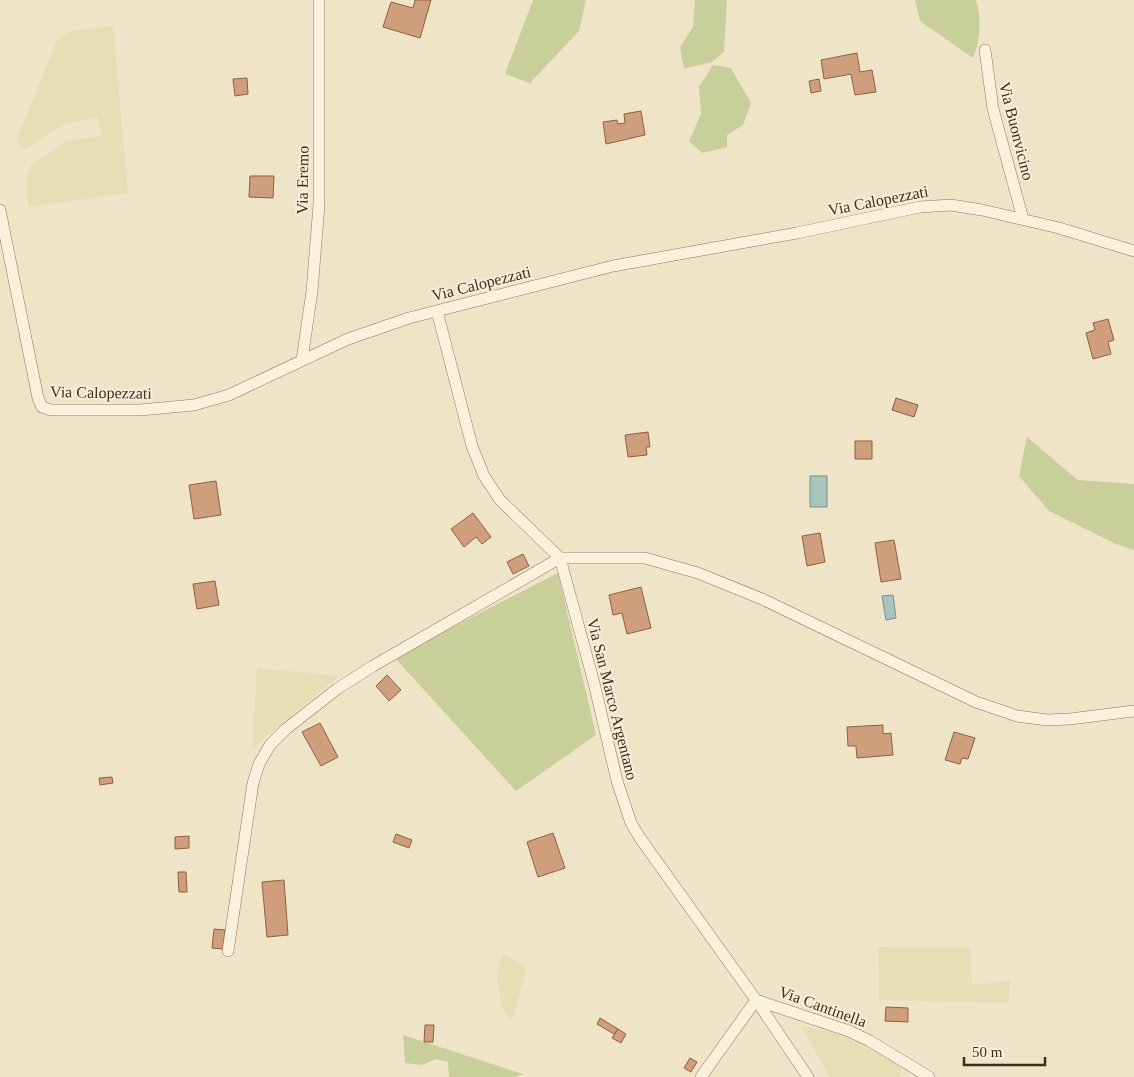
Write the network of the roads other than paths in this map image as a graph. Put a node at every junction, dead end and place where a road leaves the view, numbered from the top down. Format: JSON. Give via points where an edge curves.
{"nodes":[{"id":1,"x":319,"y":0,"type":"edge"},
{"id":2,"x":985,"y":50,"type":"dead end"},
{"id":3,"x":0,"y":210,"type":"edge"},
{"id":4,"x":1023,"y":219,"type":"junction"},
{"id":5,"x":1134,"y":251,"type":"edge"},
{"id":6,"x":437,"y":311,"type":"junction"},
{"id":7,"x":302,"y":360,"type":"junction"},
{"id":8,"x":560,"y":558,"type":"junction"},
{"id":9,"x":1134,"y":711,"type":"edge"},
{"id":10,"x":228,"y":951,"type":"dead end"},
{"id":11,"x":756,"y":1000,"type":"junction"},
{"id":12,"x":701,"y":1077,"type":"edge"},
{"id":13,"x":808,"y":1077,"type":"edge"},
{"id":14,"x":929,"y":1077,"type":"edge"}],
"edges":[{"from":1,"to":7,"type":"street","name":"Via Eremo","via":[[319,205]]},
{"from":2,"to":4,"type":"street","name":"Via Buonvicino","via":[[992,104]]},
{"from":3,"to":7,"type":"street","name":"Via Calopezzati","via":[[38,398],[46,409],[140,410],[194,405],[229,395]]},
{"from":4,"to":5,"type":"street","name":"Via Calopezzati"},
{"from":4,"to":6,"type":"street","name":"Via Calopezzati","via":[[964,206],[920,207],[804,232],[613,266]]},
{"from":6,"to":7,"type":"street","name":"Via Calopezzati","via":[[368,331]]},
{"from":6,"to":8,"type":"street","via":[[472,446],[484,476],[500,500]]},
{"from":8,"to":9,"type":"street","via":[[645,558],[698,572],[762,599],[976,702],[1017,716],[1070,720]]},
{"from":8,"to":10,"type":"street","via":[[348,682],[270,745],[253,783]]},
{"from":8,"to":11,"type":"street","name":"Via San Marco Argentano","via":[[617,781],[631,823]]},
{"from":11,"to":12,"type":"street"},
{"from":11,"to":13,"type":"street","name":"Via San Marco Argentano"},
{"from":11,"to":14,"type":"street","name":"Via Cantinella","via":[[860,1036]]}]}
